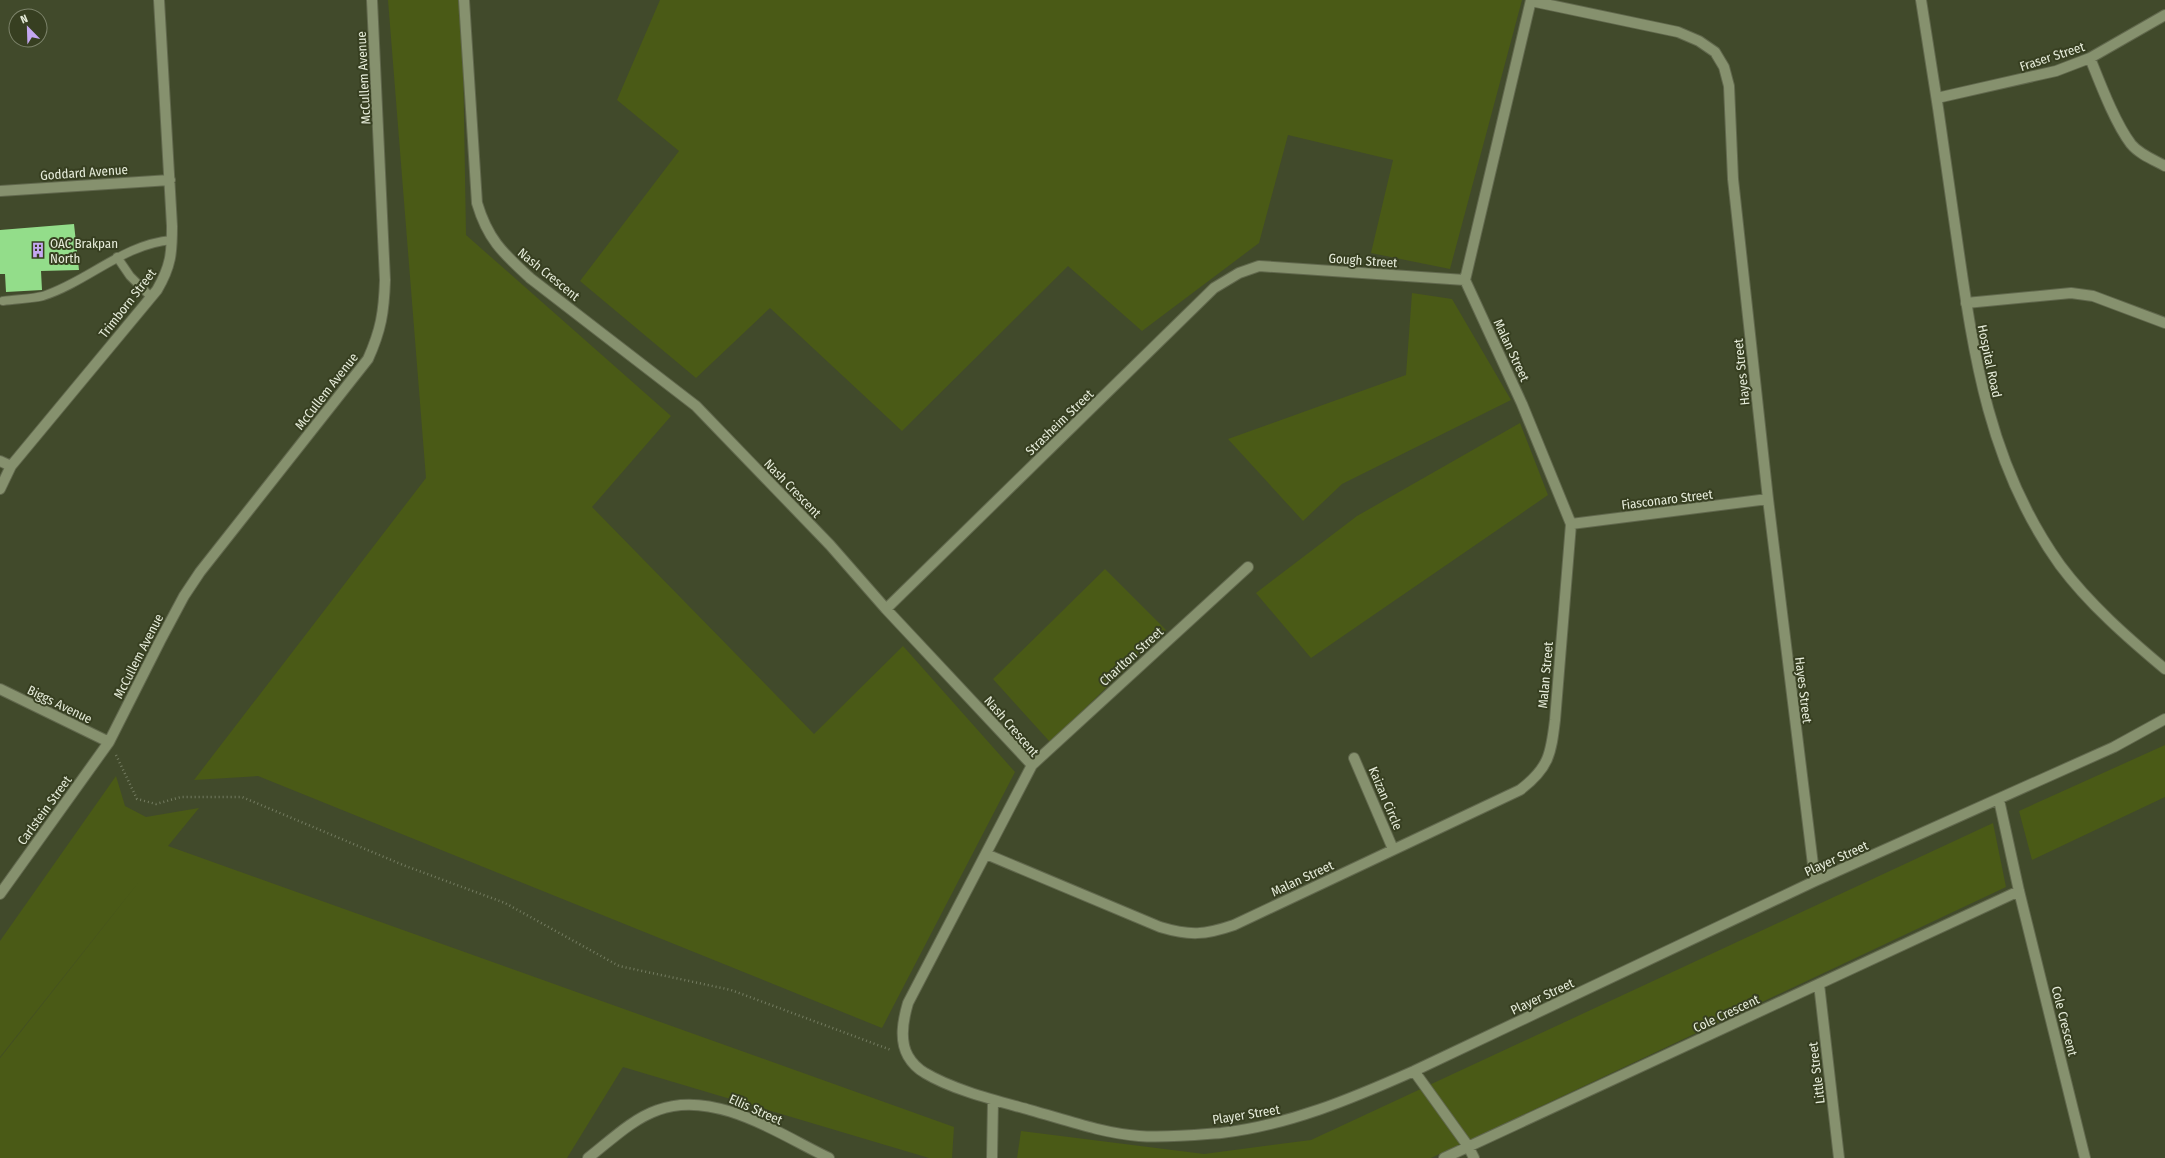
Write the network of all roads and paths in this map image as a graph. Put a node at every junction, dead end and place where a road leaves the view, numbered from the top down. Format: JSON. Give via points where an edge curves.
{"nodes":[{"id":1,"x":159,"y":0,"type":"edge"},
{"id":2,"x":372,"y":0,"type":"edge"},
{"id":3,"x":464,"y":0,"type":"edge"},
{"id":4,"x":1531,"y":0,"type":"edge"},
{"id":5,"x":1921,"y":0,"type":"edge"},
{"id":6,"x":2165,"y":15,"type":"edge"},
{"id":7,"x":2090,"y":58,"type":"junction"},
{"id":8,"x":1937,"y":98,"type":"junction"},
{"id":9,"x":2165,"y":166,"type":"edge"},
{"id":10,"x":170,"y":180,"type":"junction"},
{"id":11,"x":0,"y":191,"type":"edge"},
{"id":12,"x":172,"y":240,"type":"junction"},
{"id":13,"x":117,"y":257,"type":"junction"},
{"id":14,"x":1259,"y":266,"type":"joint"},
{"id":15,"x":1465,"y":280,"type":"junction"},
{"id":16,"x":151,"y":297,"type":"junction"},
{"id":17,"x":4,"y":301,"type":"dead end"},
{"id":18,"x":1966,"y":303,"type":"junction"},
{"id":19,"x":2165,"y":323,"type":"edge"},
{"id":20,"x":0,"y":461,"type":"edge"},
{"id":21,"x":11,"y":466,"type":"junction"},
{"id":22,"x":0,"y":489,"type":"edge"},
{"id":23,"x":1768,"y":499,"type":"junction"},
{"id":24,"x":1571,"y":524,"type":"junction"},
{"id":25,"x":1248,"y":567,"type":"dead end"},
{"id":26,"x":886,"y":609,"type":"junction"},
{"id":27,"x":2165,"y":669,"type":"edge"},
{"id":28,"x":0,"y":689,"type":"edge"},
{"id":29,"x":2165,"y":718,"type":"edge"},
{"id":30,"x":109,"y":742,"type":"junction"},
{"id":31,"x":1354,"y":758,"type":"dead end"},
{"id":32,"x":1032,"y":765,"type":"junction"},
{"id":33,"x":1999,"y":800,"type":"junction"},
{"id":34,"x":1393,"y":849,"type":"junction"},
{"id":35,"x":986,"y":854,"type":"junction"},
{"id":36,"x":1815,"y":881,"type":"junction"},
{"id":37,"x":2019,"y":891,"type":"junction"},
{"id":38,"x":0,"y":894,"type":"edge"},
{"id":39,"x":1818,"y":984,"type":"junction"},
{"id":40,"x":908,"y":1056,"type":"junction"},
{"id":41,"x":1414,"y":1072,"type":"junction"},
{"id":42,"x":993,"y":1100,"type":"junction"},
{"id":43,"x":1468,"y":1146,"type":"junction"},
{"id":44,"x":588,"y":1158,"type":"edge"},
{"id":45,"x":829,"y":1158,"type":"edge"},
{"id":46,"x":992,"y":1158,"type":"edge"},
{"id":47,"x":1444,"y":1158,"type":"edge"},
{"id":48,"x":1474,"y":1158,"type":"edge"},
{"id":49,"x":1839,"y":1158,"type":"edge"},
{"id":50,"x":2085,"y":1158,"type":"edge"}],
"edges":[{"from":1,"to":10,"type":"street","name":"Trimborn Street"},
{"from":2,"to":30,"type":"street","name":"McCullem Avenue","via":[[386,280],[384,312],[378,336],[368,359],[184,596]]},
{"from":3,"to":26,"type":"street","name":"Nash Crescent","via":[[477,203],[483,224],[491,238],[530,278],[696,406],[830,545]]},
{"from":4,"to":15,"type":"street"},
{"from":4,"to":23,"type":"street","name":"Hayes Street","via":[[1678,32],[1700,41],[1715,52],[1724,67],[1729,86],[1733,179]]},
{"from":5,"to":8,"type":"street","name":"Hospital Road"},
{"from":6,"to":7,"type":"street","name":"Fraser Street"},
{"from":7,"to":8,"type":"street","name":"Fraser Street","via":[[2056,71]]},
{"from":7,"to":9,"type":"street","via":[[2108,101],[2132,145]]},
{"from":8,"to":18,"type":"street","name":"Hospital Road"},
{"from":10,"to":11,"type":"street","name":"Goddard Avenue"},
{"from":10,"to":12,"type":"street","name":"Trimborn Street"},
{"from":12,"to":13,"type":"lane","via":[[141,246]]},
{"from":12,"to":16,"type":"street","name":"Trimborn Street","via":[[168,272]]},
{"from":13,"to":16,"type":"lane","via":[[130,276]]},
{"from":13,"to":17,"type":"lane","via":[[80,279],[42,296]]},
{"from":14,"to":15,"type":"street","name":"Gough Street"},
{"from":14,"to":26,"type":"street","name":"Strasheim Street","via":[[1239,273],[1214,288]]},
{"from":15,"to":24,"type":"street","name":"Malan Street","via":[[1522,404]]},
{"from":16,"to":21,"type":"street","name":"Trimborn Street"},
{"from":18,"to":19,"type":"street","via":[[2071,293],[2093,296]]},
{"from":18,"to":27,"type":"street","name":"Hospital Road","via":[[1987,409],[2002,454],[2039,531],[2061,566],[2094,604]]},
{"from":20,"to":21,"type":"street"},
{"from":21,"to":22,"type":"street","name":"Trimborn Street"},
{"from":23,"to":24,"type":"street","name":"Fiasconaro Street"},
{"from":23,"to":36,"type":"street","name":"Hayes Street"},
{"from":24,"to":34,"type":"street","name":"Malan Street","via":[[1555,720],[1546,764],[1534,779],[1520,790]]},
{"from":25,"to":32,"type":"street","name":"Charlton Street"},
{"from":26,"to":32,"type":"street","name":"Nash Crescent"},
{"from":28,"to":30,"type":"street","name":"Biggs Avenue"},
{"from":29,"to":33,"type":"street","name":"Player Street","via":[[2114,747]]},
{"from":30,"to":38,"type":"street","name":"Carlstein Street"},
{"from":30,"to":40,"type":"path","via":[[137,799],[156,804],[181,797],[242,797],[403,866],[505,904],[619,966],[731,990]]},
{"from":31,"to":34,"type":"street","name":"Kaizan Circle"},
{"from":32,"to":35,"type":"street","name":"Nash Crescent"},
{"from":33,"to":36,"type":"street","name":"Player Street"},
{"from":33,"to":37,"type":"street","name":"Cole Crescent"},
{"from":34,"to":35,"type":"street","name":"Malan Street","via":[[1234,925],[1198,934],[1181,933],[1160,927]]},
{"from":35,"to":40,"type":"street","name":"Nash Crescent","via":[[908,1003],[902,1029]]},
{"from":36,"to":41,"type":"street","name":"Player Street"},
{"from":37,"to":39,"type":"street","name":"Cole Crescent"},
{"from":37,"to":50,"type":"street","name":"Cole Crescent"},
{"from":39,"to":43,"type":"street","name":"Cole Crescent"},
{"from":39,"to":49,"type":"street","name":"Little Street"},
{"from":40,"to":42,"type":"street","name":"Player Street","via":[[915,1066],[932,1076]]},
{"from":41,"to":42,"type":"street","name":"Player Street","via":[[1350,1100],[1290,1120],[1214,1133],[1140,1136],[1094,1128]]},
{"from":41,"to":43,"type":"street"},
{"from":42,"to":46,"type":"street"},
{"from":43,"to":47,"type":"street","name":"Cole Crescent"},
{"from":43,"to":48,"type":"street"},
{"from":44,"to":45,"type":"street","name":"Ellis Street","via":[[631,1124],[658,1110],[692,1103],[715,1106],[738,1114]]}]}
